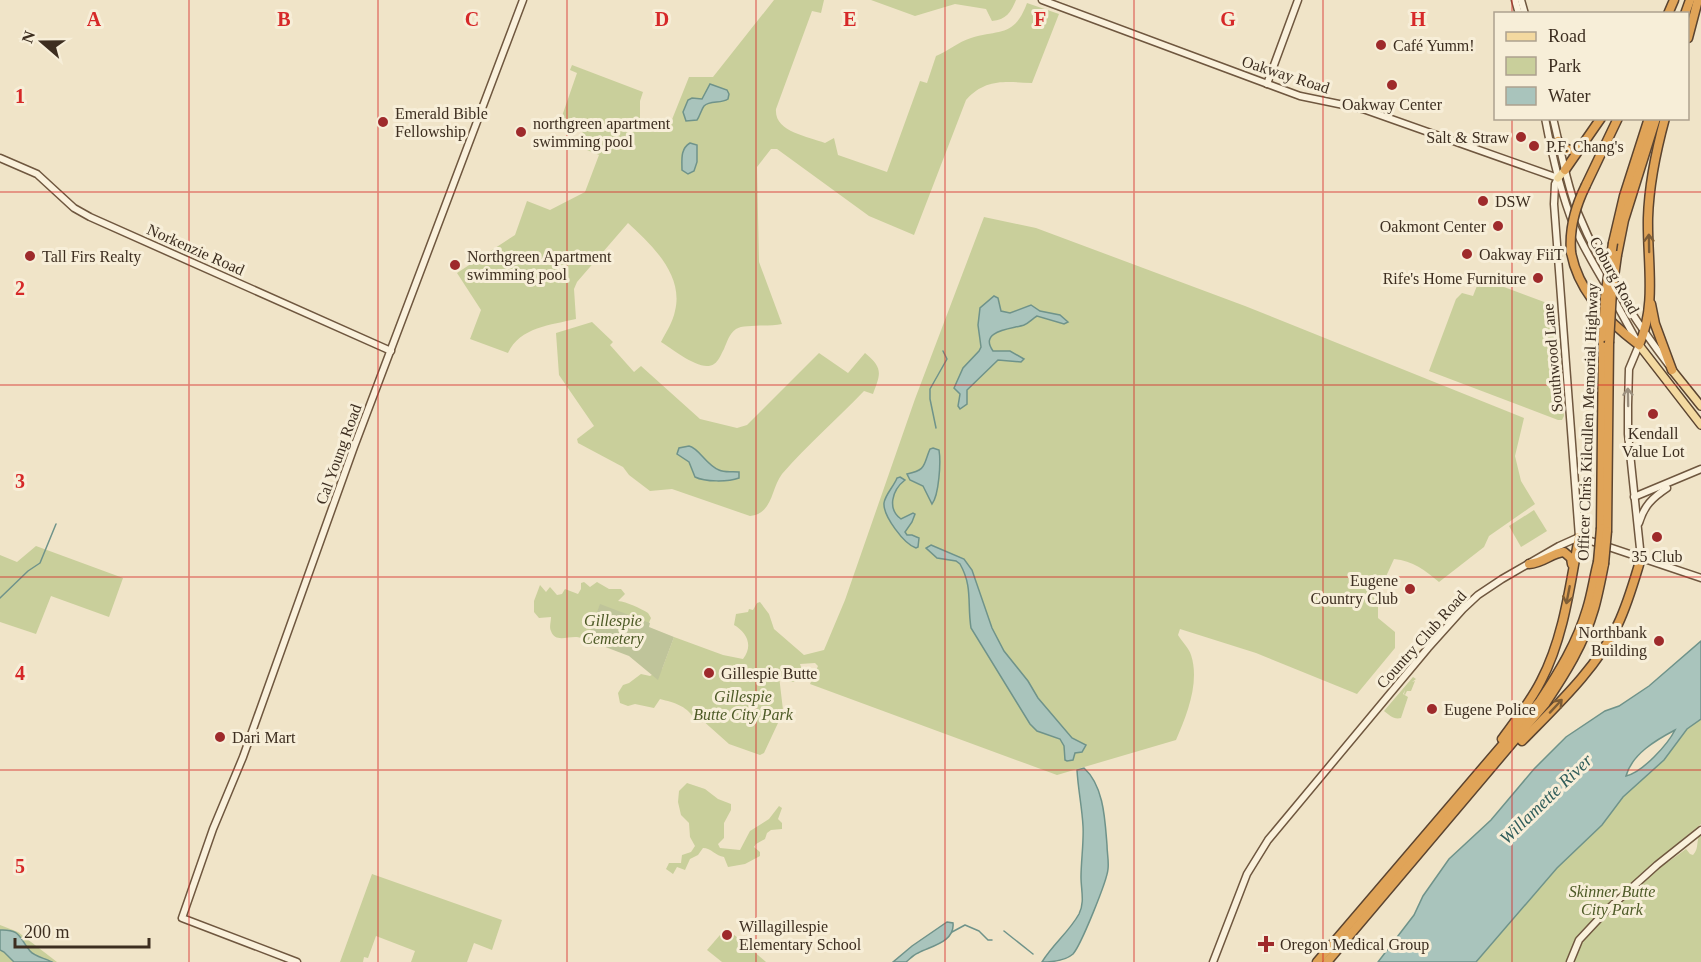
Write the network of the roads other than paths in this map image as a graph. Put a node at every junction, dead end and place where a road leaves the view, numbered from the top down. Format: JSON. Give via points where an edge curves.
{"nodes":[{"id":1,"x":523,"y":0,"type":"edge"},
{"id":2,"x":1042,"y":0,"type":"edge"},
{"id":3,"x":1298,"y":0,"type":"edge"},
{"id":4,"x":1697,"y":0,"type":"edge"},
{"id":5,"x":1689,"y":23,"type":"edge"},
{"id":6,"x":1689,"y":34,"type":"edge"},
{"id":7,"x":1267,"y":84,"type":"junction"},
{"id":8,"x":1545,"y":120,"type":"edge"},
{"id":9,"x":1553,"y":120,"type":"edge"},
{"id":10,"x":1600,"y":120,"type":"edge"},
{"id":11,"x":1617,"y":120,"type":"edge"},
{"id":12,"x":1648,"y":120,"type":"edge"},
{"id":13,"x":1655,"y":120,"type":"edge"},
{"id":14,"x":1665,"y":120,"type":"edge"},
{"id":15,"x":1558,"y":141,"type":"junction"},
{"id":16,"x":1580,"y":149,"type":"junction"},
{"id":17,"x":0,"y":158,"type":"edge"},
{"id":18,"x":1565,"y":170,"type":"junction"},
{"id":19,"x":1558,"y":178,"type":"junction"},
{"id":20,"x":1651,"y":313,"type":"junction"},
{"id":21,"x":1644,"y":333,"type":"junction"},
{"id":22,"x":1606,"y":340,"type":"junction"},
{"id":23,"x":1639,"y":345,"type":"junction"},
{"id":24,"x":391,"y":351,"type":"junction"},
{"id":25,"x":1671,"y":370,"type":"junction"},
{"id":26,"x":1701,"y":406,"type":"edge"},
{"id":27,"x":1701,"y":425,"type":"edge"},
{"id":28,"x":1701,"y":467,"type":"edge"},
{"id":29,"x":1676,"y":481,"type":"junction"},
{"id":30,"x":1634,"y":497,"type":"junction"},
{"id":31,"x":1638,"y":527,"type":"junction"},
{"id":32,"x":1579,"y":537,"type":"junction"},
{"id":33,"x":1641,"y":558,"type":"junction"},
{"id":34,"x":1601,"y":563,"type":"junction"},
{"id":35,"x":1529,"y":564,"type":"junction"},
{"id":36,"x":1573,"y":568,"type":"junction"},
{"id":37,"x":1701,"y":578,"type":"edge"},
{"id":38,"x":1463,"y":793,"type":"junction"},
{"id":39,"x":1458,"y":809,"type":"junction"},
{"id":40,"x":1701,"y":830,"type":"edge"},
{"id":41,"x":297,"y":962,"type":"edge"},
{"id":42,"x":1213,"y":962,"type":"edge"},
{"id":43,"x":1317,"y":962,"type":"edge"},
{"id":44,"x":1327,"y":962,"type":"edge"},
{"id":45,"x":1569,"y":962,"type":"edge"}],
"edges":[{"from":1,"to":24,"type":"main road","name":"Cal Young Road"},
{"from":2,"to":7,"type":"main road","name":"Oakway Road"},
{"from":3,"to":7,"type":"main road"},
{"from":4,"to":5,"type":"highway"},
{"from":4,"to":6,"type":"highway"},
{"from":7,"to":19,"type":"main road","name":"Oakway Road","via":[[1300,96],[1363,108]]},
{"from":8,"to":19,"type":"main road","name":"Coburg Road"},
{"from":9,"to":15,"type":"main road","name":"Coburg Road"},
{"from":10,"to":16,"type":"highway"},
{"from":11,"to":23,"type":"highway","bridge":true,"via":[[1574,217],[1571,252],[1585,291]]},
{"from":12,"to":22,"type":"highway","name":"Officer Chris Kilcullen Memorial Highway","bridge":true,"via":[[1613,243],[1606,287]]},
{"from":13,"to":22,"type":"highway","name":"Officer Chris Kilcullen Memorial Highway","bridge":true,"via":[[1617,255]]},
{"from":20,"to":14,"type":"highway","one_way":true,"via":[[1648,218],[1651,180]]},
{"from":15,"to":16,"type":"highway","via":[[1567,150]]},
{"from":15,"to":18,"type":"main road","name":"Coburg Road"},
{"from":16,"to":18,"type":"highway"},
{"from":17,"to":24,"type":"main road","name":"Norkenzie Road","via":[[37,174],[74,208],[90,217]]},
{"from":18,"to":19,"type":"main road"},
{"from":18,"to":21,"type":"main road","name":"Coburg Road","via":[[1588,236]]},
{"from":19,"to":23,"type":"main road","name":"Coburg Road","via":[[1585,248]]},
{"from":19,"to":32,"type":"main road","name":"Southwood Lane","via":[[1554,204]]},
{"from":20,"to":21,"type":"highway"},
{"from":20,"to":25,"type":"highway"},
{"from":21,"to":23,"type":"highway"},
{"from":21,"to":25,"type":"main road","name":"Coburg Road"},
{"from":22,"to":34,"type":"highway","name":"Officer Chris Kilcullen Memorial Highway","bridge":true},
{"from":23,"to":27,"type":"main road","name":"Coburg Road"},
{"from":30,"to":23,"type":"main road","one_way":true,"via":[[1627,379]]},
{"from":24,"to":41,"type":"main road","name":"Cal Young Road","via":[[182,918]]},
{"from":25,"to":26,"type":"main road","name":"Coburg Road"},
{"from":28,"to":29,"type":"main road"},
{"from":29,"to":30,"type":"main road"},
{"from":29,"to":31,"type":"main road","via":[[1649,501]]},
{"from":30,"to":31,"type":"main road"},
{"from":31,"to":33,"type":"main road"},
{"from":32,"to":33,"type":"main road"},
{"from":32,"to":35,"type":"main road","name":"Country Club Road"},
{"from":32,"to":36,"type":"highway"},
{"from":33,"to":37,"type":"main road"},
{"from":39,"to":33,"type":"highway","one_way":true,"via":[[1588,670],[1617,626]]},
{"from":34,"to":38,"type":"highway","name":"Officer Chris Kilcullen Memorial Highway","via":[[1577,638],[1562,669]]},
{"from":34,"to":39,"type":"highway","name":"Officer Chris Kilcullen Memorial Highway","via":[[1594,610],[1567,671],[1521,735]]},
{"from":35,"to":36,"type":"highway","via":[[1564,552],[1571,558]]},
{"from":35,"to":42,"type":"main road","name":"Country Club Road","via":[[1490,587],[1456,616],[1268,840],[1248,874]]},
{"from":36,"to":38,"type":"highway","one_way":true,"via":[[1559,637],[1542,680]]},
{"from":38,"to":43,"type":"highway","name":"Officer Chris Kilcullen Memorial Highway"},
{"from":39,"to":44,"type":"highway","name":"Officer Chris Kilcullen Memorial Highway"},
{"from":40,"to":45,"type":"main road","via":[[1601,917],[1579,940]]}]}
